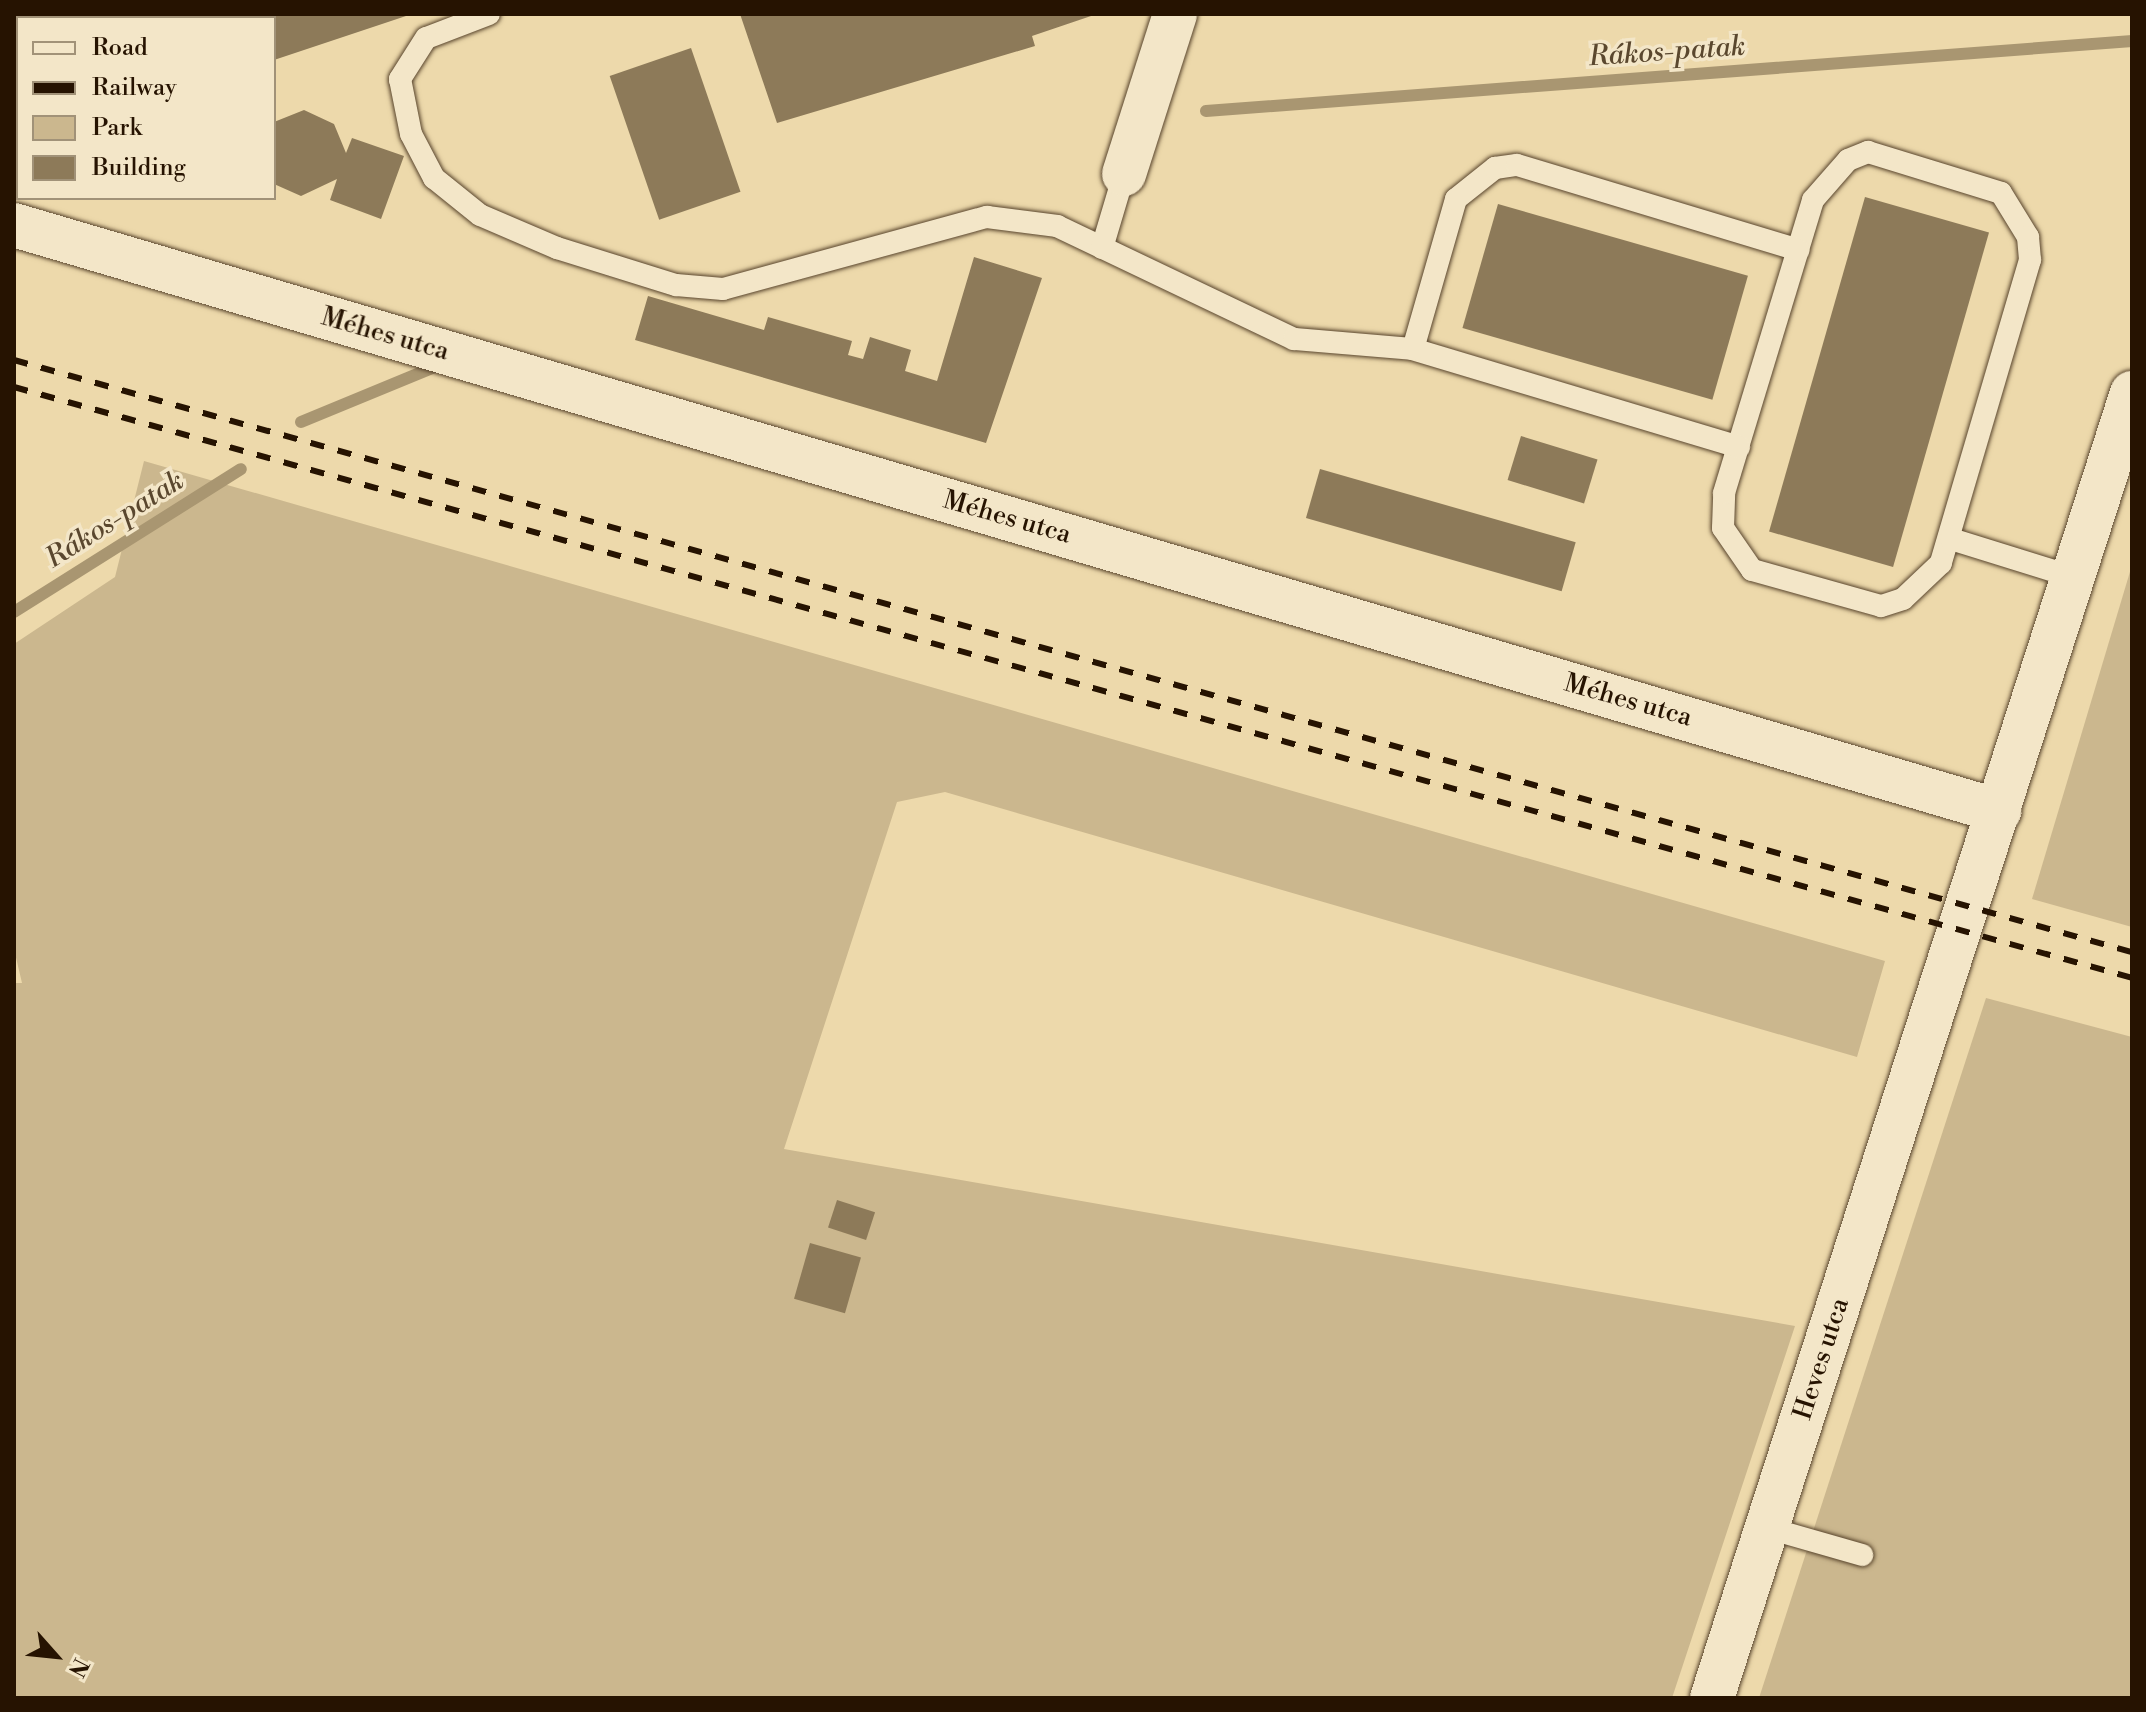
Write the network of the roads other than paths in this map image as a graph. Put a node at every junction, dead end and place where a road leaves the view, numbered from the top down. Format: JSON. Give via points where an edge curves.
{"nodes":[{"id":1,"x":489,"y":14,"type":"edge"},
{"id":2,"x":1175,"y":14,"type":"edge"},
{"id":3,"x":1124,"y":174,"type":"joint"},
{"id":4,"x":14,"y":225,"type":"edge"},
{"id":5,"x":1102,"y":248,"type":"junction"},
{"id":6,"x":1798,"y":250,"type":"junction"},
{"id":7,"x":1413,"y":349,"type":"junction"},
{"id":8,"x":2132,"y":393,"type":"edge"},
{"id":9,"x":1739,"y":447,"type":"junction"},
{"id":10,"x":1951,"y":539,"type":"junction"},
{"id":11,"x":2073,"y":577,"type":"junction"},
{"id":12,"x":1999,"y":811,"type":"junction"},
{"id":13,"x":1768,"y":1528,"type":"junction"},
{"id":14,"x":1862,"y":1555,"type":"dead end"},
{"id":15,"x":1712,"y":1698,"type":"edge"}],
"edges":[{"from":1,"to":5,"type":"lane","via":[[426,38],[400,79],[411,134],[434,178],[480,215],[557,248],[676,285],[723,289],[987,217],[1057,226]]},
{"from":2,"to":3,"type":"street"},
{"from":3,"to":5,"type":"lane"},
{"from":4,"to":12,"type":"street","name":"Méhes utca"},
{"from":5,"to":7,"type":"lane","via":[[1294,339]]},
{"from":6,"to":7,"type":"lane","via":[[1517,165],[1495,168],[1456,199]]},
{"from":6,"to":9,"type":"lane"},
{"from":6,"to":10,"type":"lane","via":[[1813,200],[1848,160],[1868,152],[1983,184],[2015,209],[2030,260]]},
{"from":7,"to":9,"type":"lane"},
{"from":8,"to":11,"type":"street"},
{"from":9,"to":10,"type":"lane","via":[[1724,493],[1723,528],[1752,570],[1881,606],[1925,583]]},
{"from":10,"to":11,"type":"lane"},
{"from":11,"to":12,"type":"street"},
{"from":12,"to":13,"type":"street","name":"Heves utca"},
{"from":13,"to":14,"type":"lane"},
{"from":13,"to":15,"type":"street","name":"Heves utca"}]}
